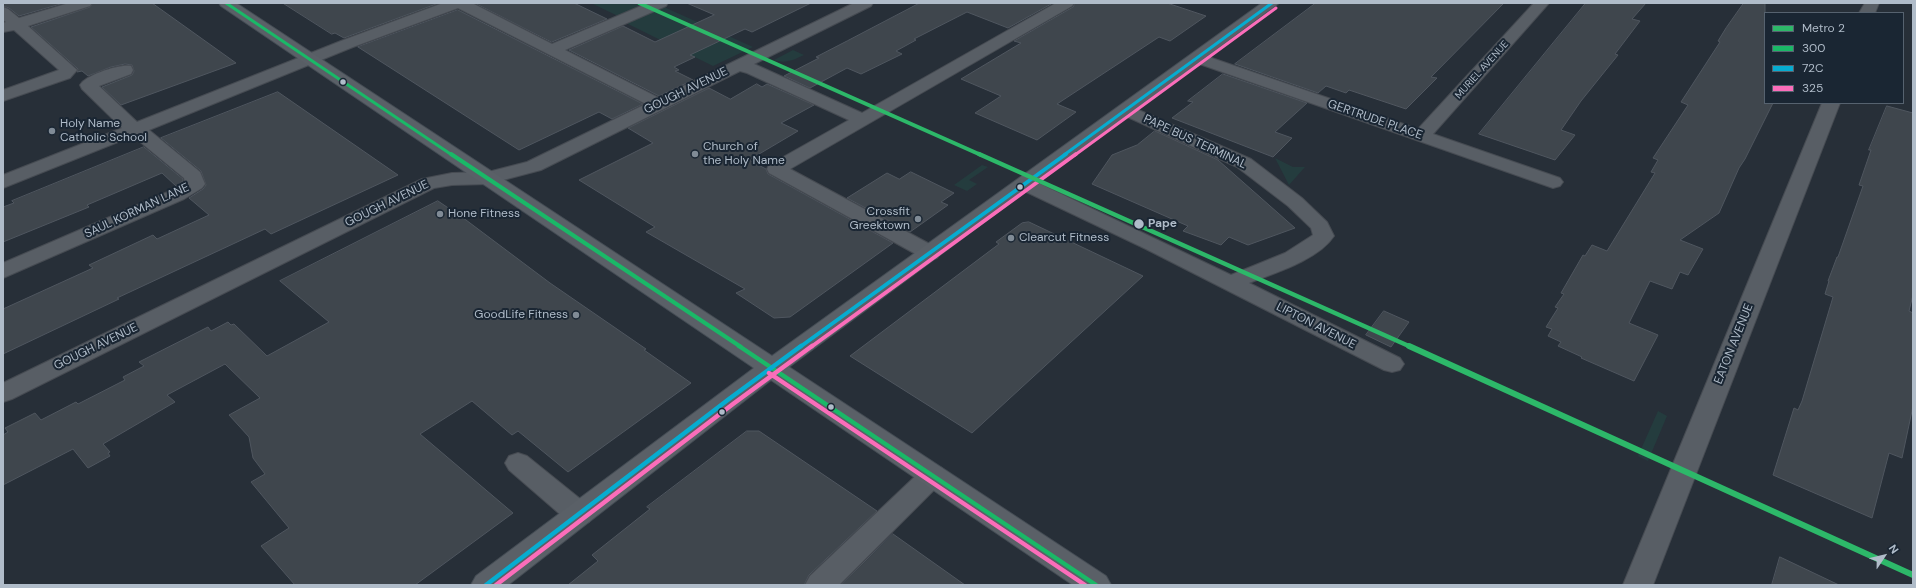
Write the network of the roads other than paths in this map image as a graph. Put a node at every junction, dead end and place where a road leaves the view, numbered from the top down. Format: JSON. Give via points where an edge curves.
{"nodes":[{"id":1,"x":85,"y":3,"type":"edge"},
{"id":2,"x":226,"y":3,"type":"edge"},
{"id":3,"x":458,"y":3,"type":"edge"},
{"id":4,"x":661,"y":3,"type":"edge"},
{"id":5,"x":866,"y":3,"type":"edge"},
{"id":6,"x":1067,"y":3,"type":"edge"},
{"id":7,"x":1272,"y":3,"type":"edge"},
{"id":8,"x":1542,"y":3,"type":"edge"},
{"id":9,"x":432,"y":6,"type":"edge"},
{"id":10,"x":3,"y":12,"type":"edge"},
{"id":11,"x":9,"y":26,"type":"edge"},
{"id":12,"x":551,"y":50,"type":"junction"},
{"id":13,"x":1197,"y":58,"type":"junction"},
{"id":14,"x":310,"y":59,"type":"junction"},
{"id":15,"x":737,"y":66,"type":"junction"},
{"id":16,"x":126,"y":70,"type":"dead end"},
{"id":17,"x":3,"y":96,"type":"edge"},
{"id":18,"x":658,"y":104,"type":"junction"},
{"id":19,"x":1831,"y":104,"type":"edge"},
{"id":20,"x":1127,"y":110,"type":"junction"},
{"id":21,"x":863,"y":120,"type":"junction"},
{"id":22,"x":135,"y":130,"type":"junction"},
{"id":23,"x":1421,"y":136,"type":"junction"},
{"id":24,"x":488,"y":178,"type":"junction"},
{"id":25,"x":3,"y":182,"type":"edge"},
{"id":26,"x":1553,"y":182,"type":"dead end"},
{"id":27,"x":1025,"y":184,"type":"junction"},
{"id":28,"x":930,"y":253,"type":"junction"},
{"id":29,"x":3,"y":271,"type":"edge"},
{"id":30,"x":1230,"y":283,"type":"junction"},
{"id":31,"x":1392,"y":364,"type":"dead end"},
{"id":32,"x":772,"y":368,"type":"junction"},
{"id":33,"x":3,"y":393,"type":"edge"},
{"id":34,"x":518,"y":463,"type":"dead end"},
{"id":35,"x":933,"y":475,"type":"junction"},
{"id":36,"x":579,"y":514,"type":"junction"},
{"id":37,"x":486,"y":585,"type":"edge"},
{"id":38,"x":820,"y":585,"type":"edge"},
{"id":39,"x":1096,"y":585,"type":"edge"},
{"id":40,"x":1638,"y":585,"type":"edge"}],
"edges":[{"from":1,"to":11,"type":"street"},
{"from":2,"to":14,"type":"main road"},
{"from":3,"to":9,"type":"street"},
{"from":3,"to":12,"type":"street"},
{"from":4,"to":12,"type":"street"},
{"from":5,"to":15,"type":"street","name":"GOUGH AVENUE"},
{"from":6,"to":21,"type":"street"},
{"from":7,"to":13,"type":"main road"},
{"from":8,"to":23,"type":"street","name":"MURIEL AVENUE"},
{"from":9,"to":14,"type":"street"},
{"from":10,"to":11,"type":"street"},
{"from":11,"to":17,"type":"street","via":[[69,70]]},
{"from":12,"to":18,"type":"street"},
{"from":13,"to":20,"type":"main road"},
{"from":13,"to":23,"type":"street","name":"GERTRUDE PLACE"},
{"from":14,"to":22,"type":"street"},
{"from":14,"to":24,"type":"main road"},
{"from":15,"to":18,"type":"street","name":"GOUGH AVENUE"},
{"from":15,"to":21,"type":"street","via":[[752,69]]},
{"from":16,"to":22,"type":"street","via":[[88,85]]},
{"from":18,"to":24,"type":"street","name":"GOUGH AVENUE","via":[[534,166]]},
{"from":19,"to":40,"type":"street","name":"EATON AVENUE"},
{"from":20,"to":27,"type":"main road"},
{"from":20,"to":30,"type":"street","name":"PAPE BUS TERMINAL","via":[[1244,163],[1295,202],[1320,226],[1324,236],[1317,243]]},
{"from":21,"to":28,"type":"street","via":[[776,169]]},
{"from":22,"to":25,"type":"street"},
{"from":22,"to":29,"type":"street","name":"SAUL KORMAN LANE","via":[[145,135],[193,176],[195,184],[177,195]]},
{"from":23,"to":26,"type":"street","name":"GERTRUDE PLACE"},
{"from":24,"to":32,"type":"main road"},
{"from":24,"to":33,"type":"street","name":"GOUGH AVENUE","via":[[452,179],[429,183]]},
{"from":27,"to":28,"type":"main road"},
{"from":27,"to":30,"type":"street","name":"LIPTON AVENUE"},
{"from":28,"to":32,"type":"main road"},
{"from":30,"to":31,"type":"street","name":"LIPTON AVENUE"},
{"from":32,"to":35,"type":"main road"},
{"from":32,"to":36,"type":"main road"},
{"from":34,"to":36,"type":"street"},
{"from":35,"to":38,"type":"street"},
{"from":35,"to":39,"type":"main road"},
{"from":36,"to":37,"type":"main road"}]}
